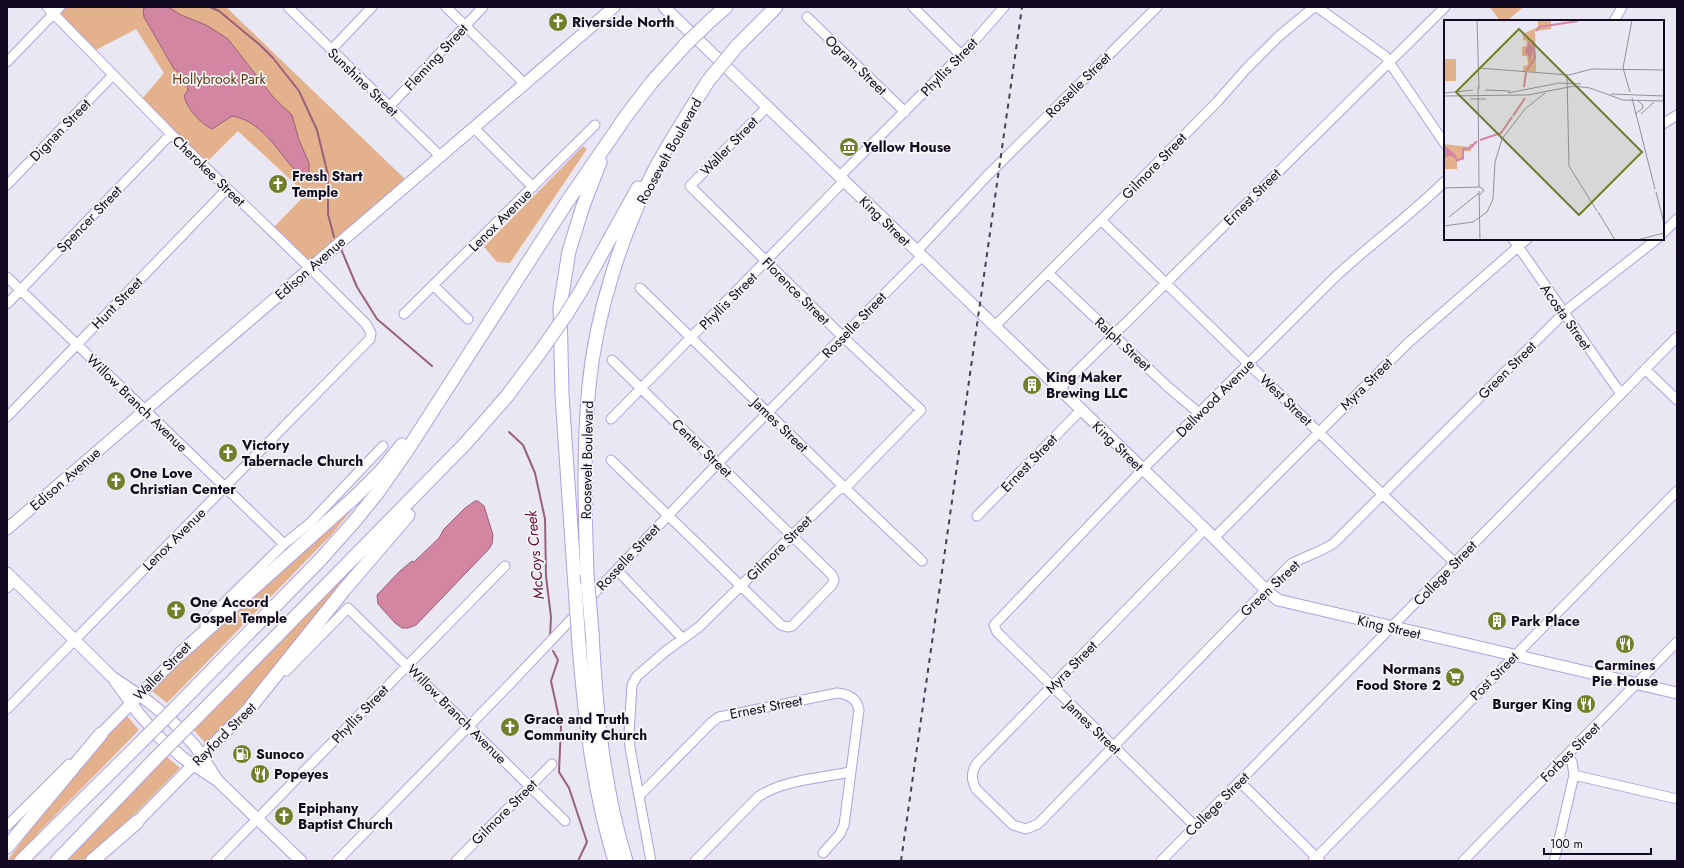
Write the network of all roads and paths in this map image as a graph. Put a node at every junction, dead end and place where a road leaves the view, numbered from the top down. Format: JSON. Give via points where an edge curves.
{"nodes":[{"id":1,"x":47,"y":7,"type":"edge"},
{"id":2,"x":288,"y":7,"type":"edge"},
{"id":3,"x":372,"y":7,"type":"edge"},
{"id":4,"x":446,"y":7,"type":"edge"},
{"id":5,"x":482,"y":7,"type":"edge"},
{"id":6,"x":664,"y":7,"type":"edge"},
{"id":7,"x":726,"y":7,"type":"edge"},
{"id":8,"x":776,"y":7,"type":"edge"},
{"id":9,"x":913,"y":7,"type":"edge"},
{"id":10,"x":1004,"y":7,"type":"edge"},
{"id":11,"x":1157,"y":7,"type":"edge"},
{"id":12,"x":1315,"y":7,"type":"edge"},
{"id":13,"x":1445,"y":7,"type":"edge"},
{"id":14,"x":1622,"y":7,"type":"edge"},
{"id":15,"x":607,"y":9,"type":"edge"},
{"id":16,"x":57,"y":10,"type":"edge"},
{"id":17,"x":807,"y":17,"type":"dead end"},
{"id":18,"x":1615,"y":20,"type":"edge"},
{"id":19,"x":465,"y":26,"type":"junction"},
{"id":20,"x":331,"y":50,"type":"junction"},
{"id":21,"x":961,"y":56,"type":"junction"},
{"id":22,"x":7,"y":62,"type":"edge"},
{"id":23,"x":1389,"y":62,"type":"junction"},
{"id":24,"x":113,"y":75,"type":"junction"},
{"id":25,"x":708,"y":81,"type":"junction"},
{"id":26,"x":524,"y":84,"type":"junction"},
{"id":27,"x":767,"y":106,"type":"junction"},
{"id":28,"x":389,"y":107,"type":"junction"},
{"id":29,"x":905,"y":112,"type":"junction"},
{"id":30,"x":1677,"y":115,"type":"edge"},
{"id":31,"x":1664,"y":123,"type":"edge"},
{"id":32,"x":596,"y":125,"type":"dead end"},
{"id":33,"x":474,"y":128,"type":"junction"},
{"id":34,"x":171,"y":134,"type":"junction"},
{"id":35,"x":611,"y":137,"type":"junction"},
{"id":36,"x":1444,"y":143,"type":"edge"},
{"id":37,"x":440,"y":156,"type":"junction"},
{"id":38,"x":842,"y":179,"type":"junction"},
{"id":39,"x":1444,"y":182,"type":"edge"},
{"id":40,"x":7,"y":185,"type":"edge"},
{"id":41,"x":690,"y":186,"type":"joint"},
{"id":42,"x":533,"y":187,"type":"junction"},
{"id":43,"x":227,"y":189,"type":"junction"},
{"id":44,"x":1677,"y":218,"type":"edge"},
{"id":45,"x":1101,"y":220,"type":"junction"},
{"id":46,"x":1664,"y":232,"type":"edge"},
{"id":47,"x":1656,"y":240,"type":"edge"},
{"id":48,"x":1515,"y":243,"type":"edge"},
{"id":49,"x":919,"y":254,"type":"junction"},
{"id":50,"x":766,"y":262,"type":"junction"},
{"id":51,"x":310,"y":268,"type":"junction"},
{"id":52,"x":1048,"y":273,"type":"junction"},
{"id":53,"x":7,"y":277,"type":"edge"},
{"id":54,"x":1165,"y":283,"type":"junction"},
{"id":55,"x":434,"y":285,"type":"junction"},
{"id":56,"x":640,"y":288,"type":"dead end"},
{"id":57,"x":20,"y":290,"type":"junction"},
{"id":58,"x":7,"y":304,"type":"edge"},
{"id":59,"x":1564,"y":313,"type":"junction"},
{"id":60,"x":404,"y":314,"type":"dead end"},
{"id":61,"x":468,"y":319,"type":"dead end"},
{"id":62,"x":995,"y":326,"type":"junction"},
{"id":63,"x":371,"y":333,"type":"joint"},
{"id":64,"x":1114,"y":335,"type":"junction"},
{"id":65,"x":1677,"y":336,"type":"edge"},
{"id":66,"x":843,"y":337,"type":"junction"},
{"id":67,"x":691,"y":338,"type":"junction"},
{"id":68,"x":77,"y":344,"type":"junction"},
{"id":69,"x":612,"y":360,"type":"dead end"},
{"id":70,"x":1248,"y":364,"type":"junction"},
{"id":71,"x":1645,"y":369,"type":"junction"},
{"id":72,"x":449,"y":386,"type":"junction"},
{"id":73,"x":641,"y":388,"type":"junction"},
{"id":74,"x":1059,"y":389,"type":"junction"},
{"id":75,"x":1621,"y":393,"type":"junction"},
{"id":76,"x":1677,"y":400,"type":"edge"},
{"id":77,"x":145,"y":410,"type":"junction"},
{"id":78,"x":921,"y":410,"type":"joint"},
{"id":79,"x":1081,"y":410,"type":"junction"},
{"id":80,"x":768,"y":413,"type":"junction"},
{"id":81,"x":1200,"y":413,"type":"junction"},
{"id":82,"x":7,"y":417,"type":"edge"},
{"id":83,"x":611,"y":419,"type":"dead end"},
{"id":84,"x":1319,"y":432,"type":"junction"},
{"id":85,"x":383,"y":446,"type":"dead end"},
{"id":86,"x":611,"y":460,"type":"dead end"},
{"id":87,"x":718,"y":463,"type":"junction"},
{"id":88,"x":1143,"y":469,"type":"junction"},
{"id":89,"x":432,"y":479,"type":"junction"},
{"id":90,"x":225,"y":487,"type":"junction"},
{"id":91,"x":844,"y":487,"type":"junction"},
{"id":92,"x":1677,"y":491,"type":"edge"},
{"id":93,"x":1382,"y":494,"type":"junction"},
{"id":94,"x":668,"y":515,"type":"junction"},
{"id":95,"x":977,"y":516,"type":"dead end"},
{"id":96,"x":7,"y":529,"type":"edge"},
{"id":97,"x":1205,"y":529,"type":"junction"},
{"id":98,"x":791,"y":535,"type":"junction"},
{"id":99,"x":1214,"y":538,"type":"junction"},
{"id":100,"x":284,"y":544,"type":"junction"},
{"id":101,"x":922,"y":561,"type":"dead end"},
{"id":102,"x":1455,"y":563,"type":"junction"},
{"id":103,"x":505,"y":566,"type":"dead end"},
{"id":104,"x":617,"y":570,"type":"junction"},
{"id":105,"x":10,"y":580,"type":"edge"},
{"id":106,"x":741,"y":586,"type":"junction"},
{"id":107,"x":1266,"y":590,"type":"junction"},
{"id":108,"x":348,"y":608,"type":"joint"},
{"id":109,"x":994,"y":625,"type":"joint"},
{"id":110,"x":1392,"y":628,"type":"junction"},
{"id":111,"x":683,"y":639,"type":"junction"},
{"id":112,"x":75,"y":640,"type":"junction"},
{"id":113,"x":1677,"y":642,"type":"edge"},
{"id":114,"x":180,"y":654,"type":"junction"},
{"id":115,"x":1514,"y":656,"type":"junction"},
{"id":116,"x":407,"y":666,"type":"junction"},
{"id":117,"x":112,"y":677,"type":"junction"},
{"id":118,"x":1637,"y":684,"type":"junction"},
{"id":119,"x":1052,"y":686,"type":"junction"},
{"id":120,"x":1677,"y":693,"type":"edge"},
{"id":121,"x":140,"y":694,"type":"junction"},
{"id":122,"x":130,"y":704,"type":"junction"},
{"id":123,"x":252,"y":705,"type":"junction"},
{"id":124,"x":7,"y":709,"type":"edge"},
{"id":125,"x":469,"y":726,"type":"junction"},
{"id":126,"x":101,"y":734,"type":"junction"},
{"id":127,"x":1113,"y":746,"type":"junction"},
{"id":128,"x":202,"y":756,"type":"junction"},
{"id":129,"x":1566,"y":756,"type":"junction"},
{"id":130,"x":552,"y":764,"type":"dead end"},
{"id":131,"x":193,"y":765,"type":"junction"},
{"id":132,"x":850,"y":772,"type":"junction"},
{"id":133,"x":1574,"y":775,"type":"junction"},
{"id":134,"x":218,"y":781,"type":"junction"},
{"id":135,"x":1240,"y":782,"type":"junction"},
{"id":136,"x":529,"y":786,"type":"junction"},
{"id":137,"x":639,"y":796,"type":"junction"},
{"id":138,"x":1677,"y":799,"type":"edge"},
{"id":139,"x":997,"y":810,"type":"joint"},
{"id":140,"x":258,"y":819,"type":"junction"},
{"id":141,"x":565,"y":821,"type":"dead end"},
{"id":142,"x":137,"y":822,"type":"junction"},
{"id":143,"x":7,"y":826,"type":"edge"},
{"id":144,"x":1195,"y":826,"type":"junction"},
{"id":145,"x":7,"y":847,"type":"edge"},
{"id":146,"x":823,"y":853,"type":"dead end"},
{"id":147,"x":1317,"y":860,"type":"edge"},
{"id":148,"x":21,"y":861,"type":"edge"},
{"id":149,"x":57,"y":861,"type":"edge"},
{"id":150,"x":92,"y":861,"type":"edge"},
{"id":151,"x":102,"y":861,"type":"edge"},
{"id":152,"x":216,"y":861,"type":"edge"},
{"id":153,"x":301,"y":861,"type":"edge"},
{"id":154,"x":337,"y":861,"type":"edge"},
{"id":155,"x":456,"y":861,"type":"edge"},
{"id":156,"x":615,"y":861,"type":"edge"},
{"id":157,"x":626,"y":861,"type":"edge"},
{"id":158,"x":651,"y":861,"type":"edge"},
{"id":159,"x":695,"y":861,"type":"edge"},
{"id":160,"x":1161,"y":861,"type":"edge"},
{"id":161,"x":1462,"y":861,"type":"edge"},
{"id":162,"x":1554,"y":861,"type":"edge"}],
"edges":[{"from":1,"to":16,"type":"street","name":"Cherokee Street"},
{"from":2,"to":20,"type":"street","name":"Sunshine Street"},
{"from":3,"to":20,"type":"street"},
{"from":4,"to":19,"type":"street"},
{"from":5,"to":19,"type":"street","name":"Fleming Street"},
{"from":6,"to":27,"type":"main road","name":"King Street"},
{"from":7,"to":35,"type":"highway","bridge":true,"via":[[686,44],[643,93]]},
{"from":8,"to":25,"type":"highway","bridge":true,"via":[[737,46]]},
{"from":9,"to":21,"type":"street"},
{"from":10,"to":21,"type":"street","name":"Phyllis Street"},
{"from":11,"to":49,"type":"street","name":"Rosselle Street","via":[[986,177]]},
{"from":12,"to":23,"type":"street","via":[[1385,56]]},
{"from":12,"to":45,"type":"street","name":"Gilmore Street","via":[[1279,36]]},
{"from":13,"to":23,"type":"street","name":"Ernest Street"},
{"from":14,"to":18,"type":"street"},
{"from":15,"to":26,"type":"main road","name":"Edison Avenue"},
{"from":16,"to":22,"type":"street"},
{"from":16,"to":24,"type":"street","name":"Cherokee Street"},
{"from":17,"to":29,"type":"street","name":"Ogram Street"},
{"from":19,"to":26,"type":"street"},
{"from":19,"to":28,"type":"street","name":"Fleming Street"},
{"from":20,"to":28,"type":"street","name":"Sunshine Street"},
{"from":21,"to":29,"type":"street","name":"Phyllis Street"},
{"from":23,"to":36,"type":"street"},
{"from":23,"to":54,"type":"street","name":"Ernest Street"},
{"from":24,"to":34,"type":"street","name":"Cherokee Street"},
{"from":24,"to":40,"type":"street","name":"Dignan Street"},
{"from":25,"to":89,"type":"highway","bridge":true,"via":[[660,149],[566,315],[507,396]]},
{"from":25,"to":157,"type":"highway","name":"Roosevelt Boulevard","bridge":true,"via":[[668,146],[625,239],[602,312],[592,363],[586,427],[585,503],[595,696],[602,757]]},
{"from":26,"to":33,"type":"main road","name":"Edison Avenue"},
{"from":27,"to":38,"type":"main road","name":"King Street"},
{"from":27,"to":41,"type":"street","name":"Waller Street"},
{"from":28,"to":37,"type":"street","name":"Sunshine Street"},
{"from":29,"to":38,"type":"street","name":"Phyllis Street"},
{"from":30,"to":31,"type":"street"},
{"from":32,"to":42,"type":"street","name":"Lenox Avenue"},
{"from":33,"to":37,"type":"main road","name":"Edison Avenue"},
{"from":33,"to":42,"type":"street"},
{"from":34,"to":43,"type":"street","name":"Cherokee Street"},
{"from":34,"to":57,"type":"street","name":"Spencer Street"},
{"from":35,"to":72,"type":"highway","via":[[566,202]]},
{"from":35,"to":156,"type":"highway","name":"Roosevelt Boulevard","bridge":true,"via":[[571,245],[560,307],[562,395],[584,710],[591,761]]},
{"from":37,"to":51,"type":"main road","name":"Edison Avenue"},
{"from":38,"to":49,"type":"main road","name":"King Street"},
{"from":38,"to":50,"type":"street","name":"Phyllis Street"},
{"from":39,"to":70,"type":"street","name":"Dellwood Avenue","via":[[1361,252]]},
{"from":41,"to":50,"type":"street","name":"Florence Street"},
{"from":42,"to":55,"type":"street","name":"Lenox Avenue"},
{"from":43,"to":51,"type":"street","name":"Cherokee Street"},
{"from":43,"to":68,"type":"street","name":"Hunt Street"},
{"from":44,"to":46,"type":"street"},
{"from":45,"to":52,"type":"street","name":"Gilmore Street"},
{"from":45,"to":54,"type":"street","name":"West Street"},
{"from":47,"to":59,"type":"street","name":"Green Street"},
{"from":48,"to":59,"type":"street","name":"Acosta Street"},
{"from":48,"to":84,"type":"street","name":"Myra Street","via":[[1413,338]]},
{"from":49,"to":62,"type":"main road","name":"King Street"},
{"from":49,"to":66,"type":"street","name":"Rosselle Street"},
{"from":50,"to":66,"type":"street","name":"Florence Street"},
{"from":50,"to":67,"type":"street","name":"Phyllis Street"},
{"from":51,"to":63,"type":"street","name":"Cherokee Street","via":[[366,324]]},
{"from":51,"to":77,"type":"main road","name":"Edison Avenue"},
{"from":52,"to":62,"type":"street","name":"Gilmore Street"},
{"from":52,"to":64,"type":"street","name":"Ralph Street"},
{"from":53,"to":57,"type":"street","name":"Willow Branch Avenue"},
{"from":54,"to":64,"type":"street","name":"Ernest Street"},
{"from":54,"to":70,"type":"street","name":"West Street"},
{"from":55,"to":60,"type":"street","name":"Lenox Avenue"},
{"from":55,"to":61,"type":"street"},
{"from":56,"to":67,"type":"street","name":"James Street"},
{"from":57,"to":58,"type":"street","name":"Spencer Street"},
{"from":57,"to":68,"type":"street","name":"Willow Branch Avenue"},
{"from":59,"to":75,"type":"street","name":"Acosta Street"},
{"from":59,"to":93,"type":"street","name":"Green Street"},
{"from":62,"to":74,"type":"main road","name":"King Street"},
{"from":63,"to":90,"type":"street","name":"Lenox Avenue","via":[[365,344]]},
{"from":64,"to":74,"type":"street","name":"Ernest Street"},
{"from":64,"to":81,"type":"street","name":"Ralph Street","via":[[1168,387]]},
{"from":65,"to":71,"type":"street","name":"College Street"},
{"from":66,"to":78,"type":"street","name":"Florence Street"},
{"from":66,"to":80,"type":"street","name":"Rosselle Street"},
{"from":67,"to":73,"type":"street","name":"Phyllis Street"},
{"from":67,"to":80,"type":"street","name":"James Street"},
{"from":68,"to":77,"type":"street","name":"Willow Branch Avenue"},
{"from":68,"to":82,"type":"street","name":"Hunt Street"},
{"from":69,"to":73,"type":"street","name":"Center Street"},
{"from":70,"to":81,"type":"street","name":"Dellwood Avenue"},
{"from":70,"to":84,"type":"street","name":"West Street"},
{"from":71,"to":75,"type":"street","name":"College Street"},
{"from":71,"to":76,"type":"street"},
{"from":72,"to":114,"type":"highway","via":[[397,452],[356,496]]},
{"from":72,"to":148,"type":"highway","bridge":true,"via":[[393,472],[319,561]]},
{"from":73,"to":83,"type":"street","name":"Phyllis Street"},
{"from":73,"to":87,"type":"street","name":"Center Street"},
{"from":74,"to":79,"type":"main road","name":"King Street"},
{"from":75,"to":102,"type":"street","name":"College Street"},
{"from":77,"to":90,"type":"street","name":"Willow Branch Avenue"},
{"from":77,"to":96,"type":"main road","name":"Edison Avenue"},
{"from":78,"to":91,"type":"street","name":"Gilmore Street"},
{"from":79,"to":88,"type":"main road","name":"King Street"},
{"from":79,"to":95,"type":"street","name":"Ernest Street"},
{"from":80,"to":87,"type":"street","name":"Rosselle Street"},
{"from":80,"to":91,"type":"street","name":"James Street"},
{"from":81,"to":88,"type":"street","name":"Dellwood Avenue"},
{"from":84,"to":93,"type":"street","name":"West Street"},
{"from":84,"to":99,"type":"street","name":"Myra Street"},
{"from":85,"to":100,"type":"street","name":"Waller Street","via":[[310,523]]},
{"from":86,"to":94,"type":"street"},
{"from":87,"to":94,"type":"street","name":"Rosselle Street"},
{"from":87,"to":98,"type":"street","name":"Center Street"},
{"from":88,"to":97,"type":"main road","name":"King Street"},
{"from":88,"to":109,"type":"street","name":"Dellwood Avenue"},
{"from":89,"to":123,"type":"highway","via":[[412,510]]},
{"from":89,"to":149,"type":"highway","bridge":true},
{"from":90,"to":100,"type":"street","name":"Willow Branch Avenue"},
{"from":90,"to":112,"type":"street","name":"Lenox Avenue"},
{"from":91,"to":98,"type":"street","name":"Gilmore Street"},
{"from":91,"to":101,"type":"street","name":"James Street"},
{"from":92,"to":115,"type":"street","name":"Post Street"},
{"from":93,"to":102,"type":"street","name":"West Street"},
{"from":93,"to":107,"type":"street","name":"Green Street","via":[[1334,543],[1302,557]]},
{"from":94,"to":104,"type":"street","name":"Rosselle Street"},
{"from":94,"to":106,"type":"street"},
{"from":97,"to":99,"type":"main road","name":"King Street"},
{"from":97,"to":119,"type":"street","name":"Myra Street"},
{"from":98,"to":106,"type":"street","name":"Gilmore Street"},
{"from":98,"to":106,"type":"street","name":"Center Street","via":[[832,575],[834,580],[792,626],[781,625]]},
{"from":99,"to":107,"type":"main road","name":"King Street"},
{"from":100,"to":114,"type":"street","name":"Waller Street","via":[[226,601]]},
{"from":102,"to":110,"type":"street","name":"College Street"},
{"from":103,"to":116,"type":"street","name":"Phyllis Street"},
{"from":104,"to":111,"type":"street"},
{"from":104,"to":125,"type":"street","name":"Rosselle Street"},
{"from":105,"to":112,"type":"main road"},
{"from":106,"to":111,"type":"street","name":"Gilmore Street","via":[[700,627]]},
{"from":107,"to":110,"type":"main road","name":"King Street","via":[[1278,600]]},
{"from":107,"to":127,"type":"street","name":"Green Street"},
{"from":108,"to":116,"type":"street","name":"Willow Branch Avenue"},
{"from":108,"to":123,"type":"street","name":"Rayford Street"},
{"from":109,"to":119,"type":"street","name":"James Street","via":[[997,632]]},
{"from":110,"to":115,"type":"main road","name":"King Street"},
{"from":110,"to":135,"type":"street","name":"College Street"},
{"from":111,"to":137,"type":"street","name":"Gilmore Street","via":[[633,681],[629,734]]},
{"from":112,"to":117,"type":"main road"},
{"from":112,"to":124,"type":"street","name":"Lenox Avenue"},
{"from":113,"to":118,"type":"street","name":"Forbes Street"},
{"from":114,"to":121,"type":"main road","name":"Waller Street"},
{"from":115,"to":118,"type":"main road","name":"King Street"},
{"from":115,"to":147,"type":"street","name":"Post Street"},
{"from":116,"to":125,"type":"street","name":"Willow Branch Avenue"},
{"from":116,"to":140,"type":"street","name":"Phyllis Street"},
{"from":117,"to":121,"type":"main road"},
{"from":117,"to":122,"type":"main road"},
{"from":118,"to":120,"type":"main road","name":"King Street"},
{"from":118,"to":129,"type":"street","name":"Forbes Street"},
{"from":119,"to":127,"type":"street","name":"James Street"},
{"from":119,"to":139,"type":"street","name":"Myra Street","via":[[973,768],[972,782]]},
{"from":121,"to":122,"type":"main road","name":"Waller Street"},
{"from":121,"to":128,"type":"main road","via":[[173,722]]},
{"from":122,"to":126,"type":"main road","name":"Waller Street"},
{"from":122,"to":131,"type":"main road","via":[[159,737]]},
{"from":123,"to":128,"type":"main road","name":"Rayford Street"},
{"from":125,"to":136,"type":"street","name":"Willow Branch Avenue"},
{"from":125,"to":154,"type":"street","name":"Rosselle Street"},
{"from":126,"to":143,"type":"street","name":"Waller Street"},
{"from":126,"to":145,"type":"highway"},
{"from":127,"to":139,"type":"street","name":"Green Street","via":[[1038,824],[1026,829],[1020,828],[1012,825]]},
{"from":127,"to":144,"type":"street","name":"James Street"},
{"from":128,"to":131,"type":"main road","name":"Rayford Street"},
{"from":128,"to":134,"type":"main road"},
{"from":129,"to":133,"type":"street","via":[[1572,762]]},
{"from":129,"to":161,"type":"street","name":"Forbes Street"},
{"from":130,"to":136,"type":"street","name":"Gilmore Street"},
{"from":131,"to":134,"type":"main road"},
{"from":131,"to":142,"type":"main road","name":"Rayford Street"},
{"from":132,"to":137,"type":"street","name":"Ernest Street","via":[[859,710],[853,698],[837,693],[719,717]]},
{"from":132,"to":146,"type":"street","via":[[844,825],[838,837]]},
{"from":132,"to":159,"type":"street","via":[[783,785],[764,792]]},
{"from":133,"to":138,"type":"street"},
{"from":133,"to":162,"type":"street"},
{"from":134,"to":140,"type":"main road"},
{"from":135,"to":144,"type":"street","name":"College Street"},
{"from":135,"to":147,"type":"street"},
{"from":136,"to":141,"type":"street","name":"Willow Branch Avenue"},
{"from":136,"to":155,"type":"street","name":"Gilmore Street"},
{"from":137,"to":158,"type":"street"},
{"from":140,"to":152,"type":"street","name":"Phyllis Street"},
{"from":140,"to":153,"type":"main road"},
{"from":142,"to":150,"type":"highway"},
{"from":142,"to":151,"type":"street","name":"Rayford Street"},
{"from":144,"to":160,"type":"street","name":"College Street"}]}
